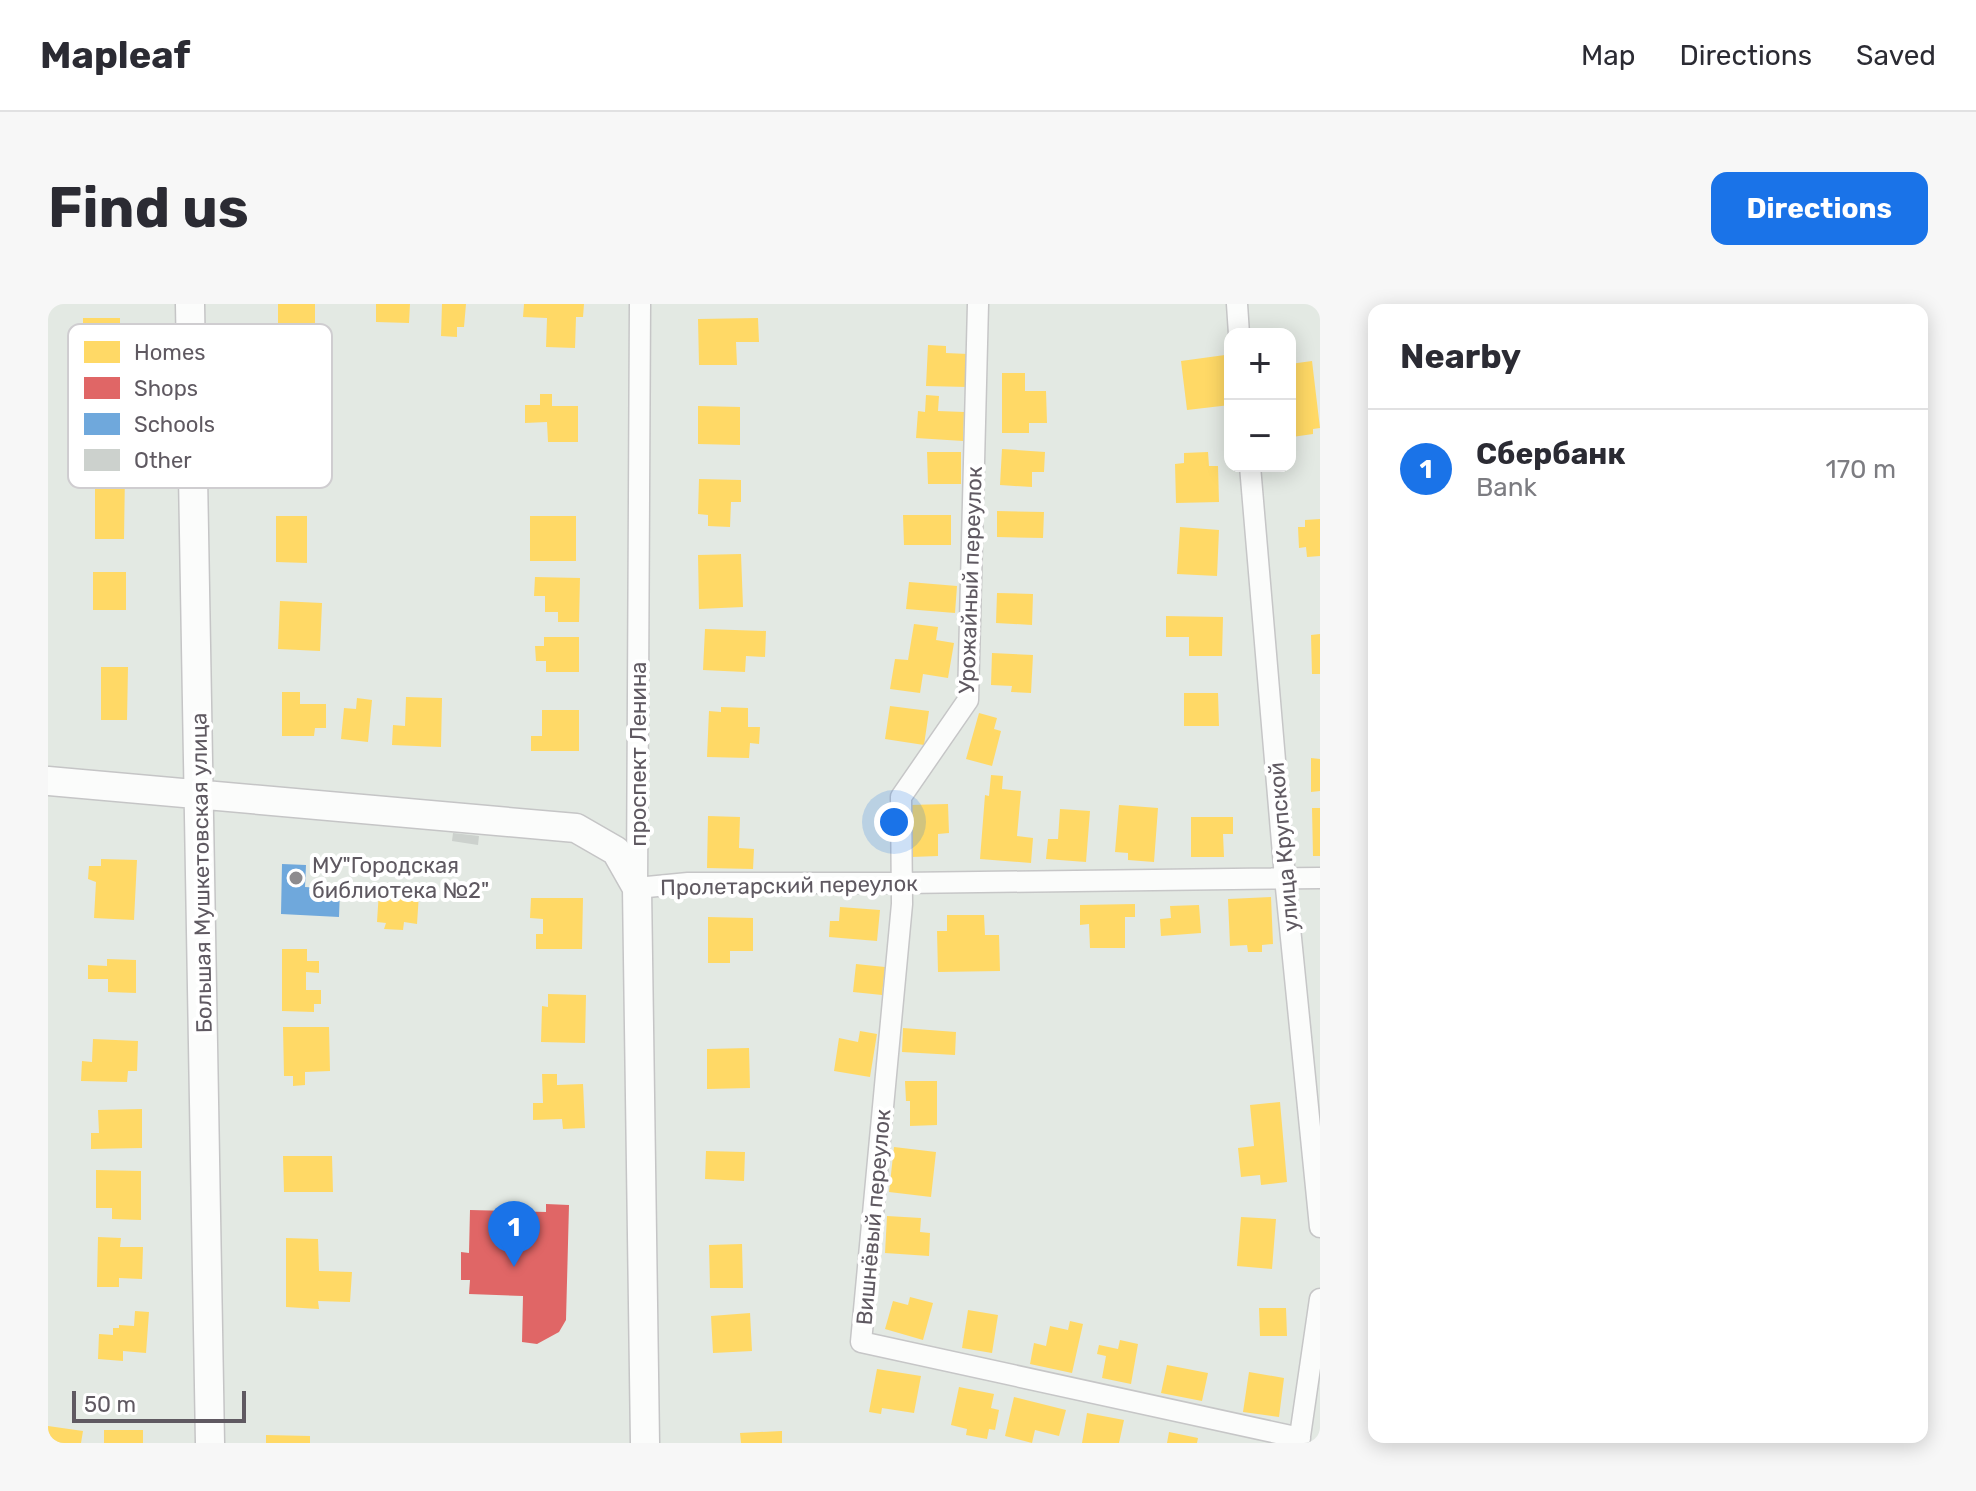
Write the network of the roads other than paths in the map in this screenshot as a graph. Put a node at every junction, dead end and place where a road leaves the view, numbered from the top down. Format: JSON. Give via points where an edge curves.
{"nodes":[{"id":1,"x":190,"y":304,"type":"edge"},
{"id":2,"x":640,"y":304,"type":"edge"},
{"id":3,"x":978,"y":304,"type":"edge"},
{"id":4,"x":1237,"y":304,"type":"edge"},
{"id":5,"x":190,"y":324,"type":"edge"},
{"id":6,"x":1239,"y":328,"type":"edge"},
{"id":7,"x":1251,"y":472,"type":"edge"},
{"id":8,"x":194,"y":488,"type":"edge"},
{"id":9,"x":48,"y":781,"type":"edge"},
{"id":10,"x":200,"y":793,"type":"junction"},
{"id":11,"x":1285,"y":878,"type":"junction"},
{"id":12,"x":1320,"y":878,"type":"edge"},
{"id":13,"x":902,"y":883,"type":"junction"},
{"id":14,"x":637,"y":888,"type":"junction"},
{"id":15,"x":1320,"y":1227,"type":"edge"},
{"id":16,"x":1320,"y":1299,"type":"edge"},
{"id":17,"x":1299,"y":1441,"type":"edge"},
{"id":18,"x":210,"y":1443,"type":"edge"},
{"id":19,"x":645,"y":1443,"type":"edge"}],
"edges":[{"from":1,"to":5,"type":"main road","name":"Большая Мушкетовская улица"},
{"from":2,"to":14,"type":"street","name":"проспект Ленина"},
{"from":3,"to":13,"type":"street","name":"Урожайный переулок","via":[[968,700],[901,797]]},
{"from":4,"to":6,"type":"street"},
{"from":7,"to":11,"type":"street","name":"улица Крупской"},
{"from":8,"to":10,"type":"main road","name":"Большая Мушкетовская улица"},
{"from":9,"to":10,"type":"main road","name":"Пролетарский переулок"},
{"from":10,"to":14,"type":"main road","name":"Пролетарский переулок","via":[[576,828],[616,851]]},
{"from":10,"to":18,"type":"main road","name":"Большая Мушкетовская улица"},
{"from":11,"to":12,"type":"street","name":"Пролетарский переулок"},
{"from":11,"to":13,"type":"street","name":"Пролетарский переулок"},
{"from":11,"to":15,"type":"street","name":"улица Крупской"},
{"from":13,"to":14,"type":"street","name":"Пролетарский переулок","via":[[688,883]]},
{"from":13,"to":17,"type":"street","name":"Вишнёвый переулок","via":[[861,1342]]},
{"from":14,"to":19,"type":"main road","name":"проспект Ленина"},
{"from":16,"to":17,"type":"street"}]}
